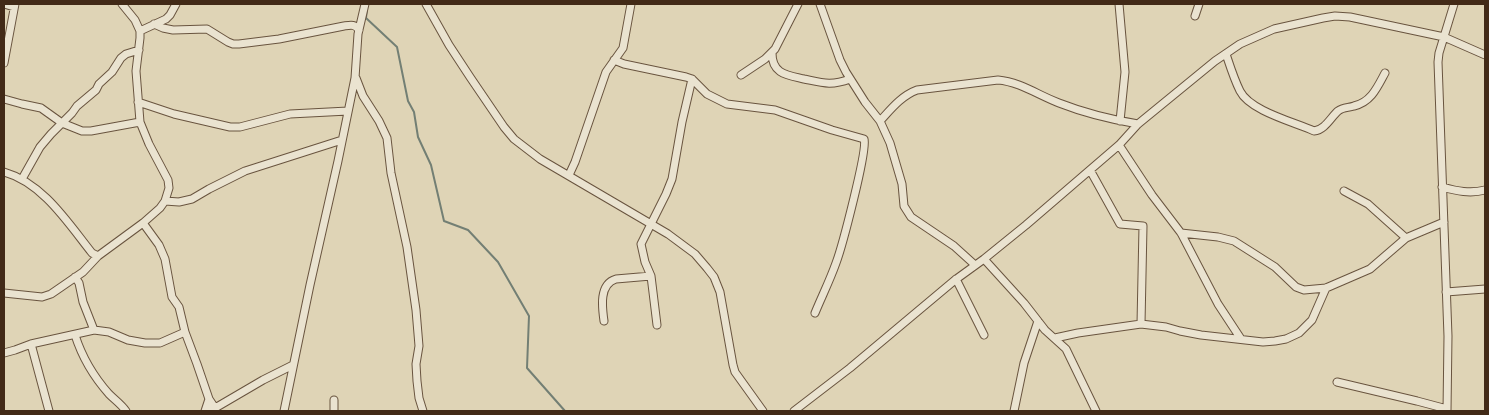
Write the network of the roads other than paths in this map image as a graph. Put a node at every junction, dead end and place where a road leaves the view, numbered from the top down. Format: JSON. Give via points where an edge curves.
{"nodes":[{"id":1,"x":4,"y":4,"type":"edge"},
{"id":2,"x":122,"y":4,"type":"edge"},
{"id":3,"x":176,"y":4,"type":"edge"},
{"id":4,"x":365,"y":4,"type":"edge"},
{"id":5,"x":426,"y":4,"type":"edge"},
{"id":6,"x":631,"y":4,"type":"edge"},
{"id":7,"x":798,"y":4,"type":"edge"},
{"id":8,"x":820,"y":4,"type":"edge"},
{"id":9,"x":1118,"y":4,"type":"edge"},
{"id":10,"x":1199,"y":4,"type":"edge"},
{"id":11,"x":1454,"y":4,"type":"edge"},
{"id":12,"x":14,"y":5,"type":"edge"},
{"id":13,"x":1195,"y":16,"type":"dead end"},
{"id":14,"x":154,"y":24,"type":"junction"},
{"id":15,"x":140,"y":30,"type":"junction"},
{"id":16,"x":359,"y":30,"type":"junction"},
{"id":17,"x":1444,"y":37,"type":"junction"},
{"id":18,"x":139,"y":50,"type":"junction"},
{"id":19,"x":772,"y":53,"type":"junction"},
{"id":20,"x":1226,"y":54,"type":"junction"},
{"id":21,"x":1485,"y":55,"type":"edge"},
{"id":22,"x":614,"y":60,"type":"junction"},
{"id":23,"x":4,"y":62,"type":"edge"},
{"id":24,"x":1385,"y":73,"type":"dead end"},
{"id":25,"x":741,"y":75,"type":"dead end"},
{"id":26,"x":355,"y":78,"type":"junction"},
{"id":27,"x":692,"y":79,"type":"junction"},
{"id":28,"x":850,"y":79,"type":"junction"},
{"id":29,"x":4,"y":99,"type":"edge"},
{"id":30,"x":138,"y":102,"type":"junction"},
{"id":31,"x":348,"y":111,"type":"junction"},
{"id":32,"x":880,"y":121,"type":"junction"},
{"id":33,"x":1120,"y":121,"type":"junction"},
{"id":34,"x":140,"y":122,"type":"junction"},
{"id":35,"x":62,"y":123,"type":"junction"},
{"id":36,"x":1138,"y":124,"type":"junction"},
{"id":37,"x":342,"y":140,"type":"junction"},
{"id":38,"x":1119,"y":145,"type":"junction"},
{"id":39,"x":1090,"y":170,"type":"junction"},
{"id":40,"x":4,"y":172,"type":"edge"},
{"id":41,"x":569,"y":175,"type":"junction"},
{"id":42,"x":22,"y":179,"type":"junction"},
{"id":43,"x":1442,"y":187,"type":"junction"},
{"id":44,"x":1485,"y":190,"type":"edge"},
{"id":45,"x":1344,"y":191,"type":"dead end"},
{"id":46,"x":166,"y":201,"type":"junction"},
{"id":47,"x":1444,"y":222,"type":"junction"},
{"id":48,"x":143,"y":223,"type":"junction"},
{"id":49,"x":651,"y":224,"type":"junction"},
{"id":50,"x":1181,"y":233,"type":"junction"},
{"id":51,"x":1406,"y":238,"type":"junction"},
{"id":52,"x":98,"y":256,"type":"junction"},
{"id":53,"x":984,"y":259,"type":"junction"},
{"id":54,"x":975,"y":265,"type":"junction"},
{"id":55,"x":651,"y":276,"type":"junction"},
{"id":56,"x":75,"y":277,"type":"junction"},
{"id":57,"x":956,"y":279,"type":"junction"},
{"id":58,"x":1326,"y":288,"type":"junction"},
{"id":59,"x":1482,"y":289,"type":"edge"},
{"id":60,"x":1446,"y":292,"type":"junction"},
{"id":61,"x":4,"y":293,"type":"edge"},
{"id":62,"x":1485,"y":296,"type":"edge"},
{"id":63,"x":816,"y":313,"type":"dead end"},
{"id":64,"x":604,"y":321,"type":"dead end"},
{"id":65,"x":1038,"y":321,"type":"junction"},
{"id":66,"x":1141,"y":324,"type":"junction"},
{"id":67,"x":657,"y":325,"type":"dead end"},
{"id":68,"x":94,"y":330,"type":"junction"},
{"id":69,"x":185,"y":332,"type":"junction"},
{"id":70,"x":75,"y":335,"type":"junction"},
{"id":71,"x":984,"y":335,"type":"dead end"},
{"id":72,"x":1055,"y":338,"type":"junction"},
{"id":73,"x":1241,"y":339,"type":"junction"},
{"id":74,"x":31,"y":344,"type":"junction"},
{"id":75,"x":4,"y":353,"type":"edge"},
{"id":76,"x":293,"y":365,"type":"junction"},
{"id":77,"x":1336,"y":382,"type":"dead end"},
{"id":78,"x":209,"y":399,"type":"junction"},
{"id":79,"x":334,"y":400,"type":"dead end"},
{"id":80,"x":213,"y":410,"type":"edge"},
{"id":81,"x":1447,"y":410,"type":"edge"},
{"id":82,"x":49,"y":411,"type":"edge"},
{"id":83,"x":126,"y":411,"type":"edge"},
{"id":84,"x":205,"y":411,"type":"edge"},
{"id":85,"x":284,"y":411,"type":"edge"},
{"id":86,"x":334,"y":411,"type":"edge"},
{"id":87,"x":423,"y":411,"type":"edge"},
{"id":88,"x":763,"y":411,"type":"edge"},
{"id":89,"x":794,"y":411,"type":"edge"},
{"id":90,"x":1014,"y":411,"type":"edge"},
{"id":91,"x":1096,"y":411,"type":"edge"}],
"edges":[{"from":1,"to":12,"type":"street"},
{"from":2,"to":15,"type":"street"},
{"from":3,"to":14,"type":"street","via":[[166,19]]},
{"from":4,"to":16,"type":"street"},
{"from":5,"to":41,"type":"street","via":[[449,46],[514,139]]},
{"from":6,"to":22,"type":"street","via":[[623,48]]},
{"from":7,"to":19,"type":"street"},
{"from":8,"to":28,"type":"street"},
{"from":9,"to":33,"type":"street","via":[[1125,72]]},
{"from":10,"to":13,"type":"street"},
{"from":11,"to":17,"type":"street"},
{"from":12,"to":23,"type":"street"},
{"from":14,"to":15,"type":"street"},
{"from":14,"to":16,"type":"street","via":[[173,30],[206,29],[233,44],[344,26],[354,25]]},
{"from":15,"to":18,"type":"street"},
{"from":16,"to":26,"type":"street"},
{"from":17,"to":20,"type":"street","via":[[1335,16],[1274,29]]},
{"from":17,"to":21,"type":"street"},
{"from":17,"to":43,"type":"street","via":[[1438,62]]},
{"from":18,"to":30,"type":"street","via":[[136,71]]},
{"from":18,"to":35,"type":"street","via":[[126,54]]},
{"from":19,"to":25,"type":"street"},
{"from":19,"to":28,"type":"street","via":[[775,66],[785,75],[824,84]]},
{"from":20,"to":24,"type":"street","via":[[1240,90],[1250,103],[1314,131],[1322,128],[1339,110],[1367,101],[1374,95]]},
{"from":20,"to":36,"type":"street"},
{"from":22,"to":27,"type":"street"},
{"from":22,"to":41,"type":"street","via":[[606,72]]},
{"from":26,"to":31,"type":"street"},
{"from":26,"to":87,"type":"street","via":[[387,138],[416,310],[417,381]]},
{"from":27,"to":49,"type":"street","via":[[672,179]]},
{"from":27,"to":63,"type":"street","via":[[707,94],[727,104],[775,110],[865,141],[836,263]]},
{"from":28,"to":32,"type":"street"},
{"from":29,"to":35,"type":"street","via":[[41,108]]},
{"from":30,"to":31,"type":"street","via":[[230,127],[290,114]]},
{"from":30,"to":34,"type":"street"},
{"from":31,"to":37,"type":"street"},
{"from":32,"to":33,"type":"street","via":[[901,99],[917,90],[998,80]]},
{"from":32,"to":54,"type":"street","via":[[899,170],[904,206],[910,217],[954,246]]},
{"from":33,"to":36,"type":"street"},
{"from":34,"to":35,"type":"street","via":[[91,131]]},
{"from":34,"to":46,"type":"street","via":[[168,180]]},
{"from":35,"to":42,"type":"street","via":[[40,147]]},
{"from":36,"to":38,"type":"street"},
{"from":37,"to":46,"type":"street","via":[[245,171],[192,199]]},
{"from":37,"to":76,"type":"street"},
{"from":38,"to":39,"type":"street"},
{"from":38,"to":50,"type":"street"},
{"from":39,"to":53,"type":"street"},
{"from":39,"to":66,"type":"street","via":[[1120,224],[1142,226]]},
{"from":40,"to":42,"type":"street"},
{"from":41,"to":49,"type":"street"},
{"from":42,"to":52,"type":"street","via":[[45,197]]},
{"from":43,"to":44,"type":"street","via":[[1463,192]]},
{"from":43,"to":47,"type":"street"},
{"from":45,"to":51,"type":"street","via":[[1374,209]]},
{"from":46,"to":48,"type":"street"},
{"from":47,"to":51,"type":"street"},
{"from":47,"to":60,"type":"street"},
{"from":48,"to":52,"type":"street"},
{"from":48,"to":69,"type":"street","via":[[165,259],[172,297],[179,307]]},
{"from":49,"to":55,"type":"street","via":[[641,244]]},
{"from":49,"to":88,"type":"street","via":[[695,254],[714,277],[722,300],[735,372]]},
{"from":50,"to":58,"type":"street","via":[[1234,241],[1275,267],[1296,287],[1304,290]]},
{"from":50,"to":73,"type":"street","via":[[1218,304]]},
{"from":51,"to":58,"type":"street","via":[[1370,269]]},
{"from":52,"to":56,"type":"street"},
{"from":53,"to":54,"type":"street"},
{"from":53,"to":65,"type":"street"},
{"from":54,"to":57,"type":"street"},
{"from":55,"to":64,"type":"street","via":[[611,281],[605,289],[602,306]]},
{"from":55,"to":67,"type":"street"},
{"from":56,"to":61,"type":"street","via":[[42,297]]},
{"from":56,"to":68,"type":"street"},
{"from":57,"to":71,"type":"street"},
{"from":57,"to":89,"type":"street"},
{"from":58,"to":73,"type":"street","via":[[1312,320],[1299,333],[1275,341]]},
{"from":59,"to":60,"type":"street"},
{"from":59,"to":62,"type":"street"},
{"from":60,"to":81,"type":"street"},
{"from":65,"to":72,"type":"street"},
{"from":65,"to":90,"type":"street","via":[[1024,363]]},
{"from":66,"to":72,"type":"street"},
{"from":66,"to":73,"type":"street"},
{"from":68,"to":69,"type":"street","via":[[128,340],[160,344]]},
{"from":68,"to":70,"type":"street"},
{"from":69,"to":78,"type":"street"},
{"from":70,"to":74,"type":"street"},
{"from":70,"to":83,"type":"street","via":[[84,360]]},
{"from":72,"to":91,"type":"street","via":[[1066,349]]},
{"from":74,"to":75,"type":"street"},
{"from":74,"to":82,"type":"street"},
{"from":76,"to":80,"type":"street"},
{"from":76,"to":85,"type":"street"},
{"from":77,"to":81,"type":"street"},
{"from":78,"to":80,"type":"street"},
{"from":78,"to":84,"type":"street"},
{"from":79,"to":86,"type":"street"}]}
